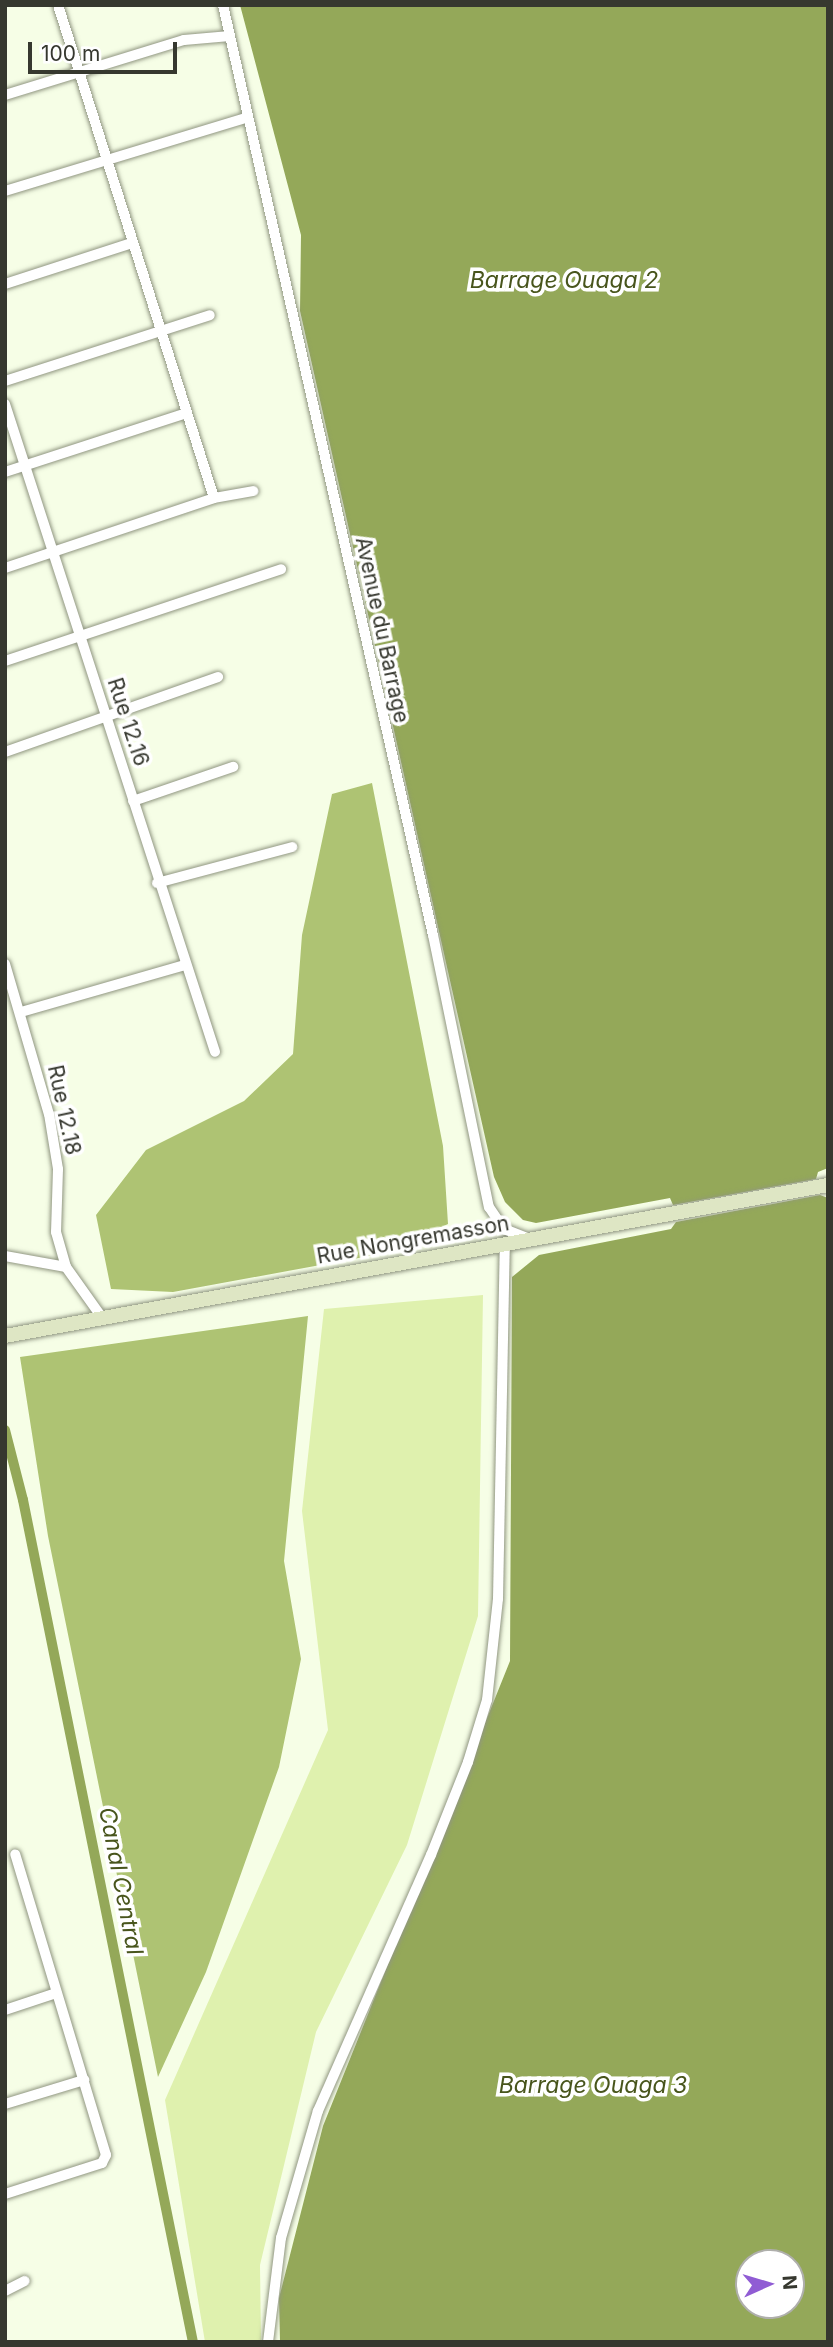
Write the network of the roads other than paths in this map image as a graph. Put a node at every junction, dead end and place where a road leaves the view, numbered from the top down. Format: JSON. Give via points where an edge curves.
{"nodes":[{"id":1,"x":58,"y":5,"type":"edge"},
{"id":2,"x":223,"y":5,"type":"edge"},
{"id":3,"x":230,"y":36,"type":"junction"},
{"id":4,"x":78,"y":72,"type":"junction"},
{"id":5,"x":5,"y":95,"type":"edge"},
{"id":6,"x":248,"y":117,"type":"junction"},
{"id":7,"x":104,"y":161,"type":"junction"},
{"id":8,"x":5,"y":191,"type":"edge"},
{"id":9,"x":132,"y":243,"type":"junction"},
{"id":10,"x":5,"y":284,"type":"edge"},
{"id":11,"x":210,"y":315,"type":"dead end"},
{"id":12,"x":158,"y":331,"type":"junction"},
{"id":13,"x":5,"y":381,"type":"edge"},
{"id":14,"x":5,"y":404,"type":"edge"},
{"id":15,"x":187,"y":413,"type":"junction"},
{"id":16,"x":26,"y":465,"type":"junction"},
{"id":17,"x":5,"y":472,"type":"edge"},
{"id":18,"x":253,"y":491,"type":"dead end"},
{"id":19,"x":214,"y":498,"type":"junction"},
{"id":20,"x":55,"y":553,"type":"junction"},
{"id":21,"x":5,"y":568,"type":"edge"},
{"id":22,"x":281,"y":569,"type":"dead end"},
{"id":23,"x":80,"y":638,"type":"junction"},
{"id":24,"x":5,"y":661,"type":"edge"},
{"id":25,"x":218,"y":677,"type":"dead end"},
{"id":26,"x":107,"y":717,"type":"junction"},
{"id":27,"x":5,"y":752,"type":"edge"},
{"id":28,"x":233,"y":767,"type":"dead end"},
{"id":29,"x":134,"y":801,"type":"junction"},
{"id":30,"x":292,"y":847,"type":"dead end"},
{"id":31,"x":157,"y":883,"type":"junction"},
{"id":32,"x":5,"y":964,"type":"edge"},
{"id":33,"x":186,"y":965,"type":"junction"},
{"id":34,"x":21,"y":1012,"type":"junction"},
{"id":35,"x":215,"y":1052,"type":"dead end"},
{"id":36,"x":828,"y":1185,"type":"edge"},
{"id":37,"x":532,"y":1239,"type":"junction"},
{"id":38,"x":505,"y":1245,"type":"junction"},
{"id":39,"x":5,"y":1256,"type":"edge"},
{"id":40,"x":66,"y":1267,"type":"junction"},
{"id":41,"x":101,"y":1316,"type":"junction"},
{"id":42,"x":5,"y":1336,"type":"edge"},
{"id":43,"x":15,"y":1854,"type":"dead end"},
{"id":44,"x":56,"y":1993,"type":"junction"},
{"id":45,"x":5,"y":2010,"type":"edge"},
{"id":46,"x":84,"y":2080,"type":"junction"},
{"id":47,"x":5,"y":2104,"type":"edge"},
{"id":48,"x":5,"y":2194,"type":"edge"},
{"id":49,"x":25,"y":2281,"type":"dead end"},
{"id":50,"x":5,"y":2291,"type":"edge"},
{"id":51,"x":268,"y":2342,"type":"edge"}],
"edges":[{"from":1,"to":4,"type":"street"},
{"from":2,"to":3,"type":"street","name":"Avenue du Barrage"},
{"from":3,"to":4,"type":"street","via":[[184,40]]},
{"from":3,"to":6,"type":"street","name":"Avenue du Barrage"},
{"from":4,"to":5,"type":"street"},
{"from":4,"to":7,"type":"street"},
{"from":6,"to":7,"type":"street"},
{"from":6,"to":37,"type":"street","name":"Avenue du Barrage","via":[[433,935],[489,1207],[503,1229]]},
{"from":7,"to":8,"type":"street"},
{"from":7,"to":9,"type":"street"},
{"from":9,"to":10,"type":"street"},
{"from":9,"to":12,"type":"street"},
{"from":11,"to":12,"type":"street"},
{"from":12,"to":13,"type":"street"},
{"from":12,"to":15,"type":"street"},
{"from":14,"to":16,"type":"street","name":"Rue 12.16"},
{"from":15,"to":16,"type":"street"},
{"from":15,"to":19,"type":"street"},
{"from":16,"to":17,"type":"street"},
{"from":16,"to":20,"type":"street","name":"Rue 12.16"},
{"from":18,"to":19,"type":"street"},
{"from":19,"to":20,"type":"street"},
{"from":20,"to":21,"type":"street"},
{"from":20,"to":23,"type":"street","name":"Rue 12.16"},
{"from":22,"to":23,"type":"street"},
{"from":23,"to":24,"type":"street"},
{"from":23,"to":26,"type":"street","name":"Rue 12.16"},
{"from":25,"to":26,"type":"street"},
{"from":26,"to":27,"type":"street"},
{"from":26,"to":29,"type":"street","name":"Rue 12.16"},
{"from":28,"to":29,"type":"street"},
{"from":29,"to":31,"type":"street","name":"Rue 12.16"},
{"from":30,"to":31,"type":"street"},
{"from":31,"to":33,"type":"street","name":"Rue 12.16"},
{"from":32,"to":34,"type":"street","name":"Rue 12.18"},
{"from":33,"to":34,"type":"street"},
{"from":33,"to":35,"type":"street","name":"Rue 12.16"},
{"from":34,"to":40,"type":"street","name":"Rue 12.18","via":[[55,1150],[56,1232]]},
{"from":36,"to":37,"type":"street","name":"Rue Nongremasson"},
{"from":37,"to":38,"type":"street","name":"Rue Nongremasson"},
{"from":38,"to":41,"type":"street","name":"Rue Nongremasson"},
{"from":38,"to":51,"type":"street","via":[[498,1598],[487,1700],[436,1843],[318,2111],[281,2238]]},
{"from":39,"to":40,"type":"street"},
{"from":40,"to":41,"type":"street","name":"Rue 12.18"},
{"from":41,"to":42,"type":"street","name":"Rue Nongremasson"},
{"from":43,"to":44,"type":"street"},
{"from":44,"to":45,"type":"street"},
{"from":44,"to":46,"type":"street"},
{"from":46,"to":47,"type":"street"},
{"from":46,"to":48,"type":"street","via":[[106,2155],[102,2163]]},
{"from":49,"to":50,"type":"street"}]}
